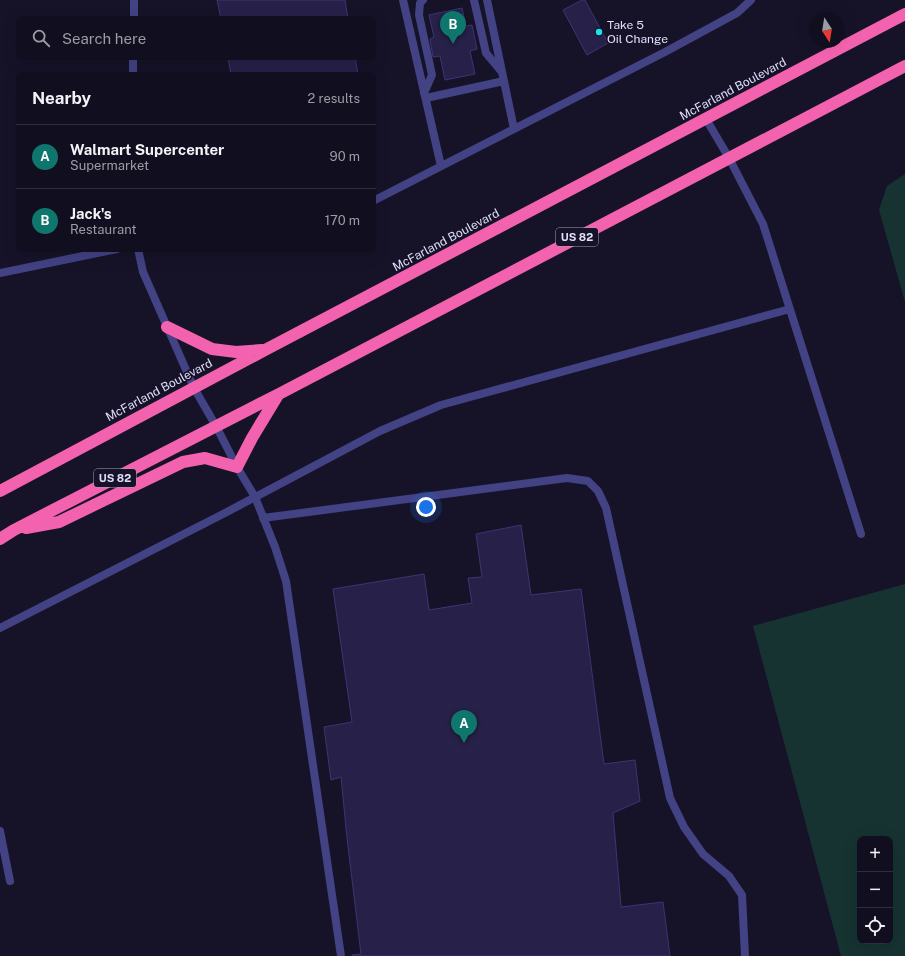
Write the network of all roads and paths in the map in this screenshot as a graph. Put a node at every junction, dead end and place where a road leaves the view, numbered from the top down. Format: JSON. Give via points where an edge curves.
{"nodes":[{"id":1,"x":134,"y":0,"type":"edge"},
{"id":2,"x":403,"y":0,"type":"edge"},
{"id":3,"x":423,"y":0,"type":"edge"},
{"id":4,"x":474,"y":0,"type":"edge"},
{"id":5,"x":487,"y":0,"type":"edge"},
{"id":6,"x":751,"y":0,"type":"edge"},
{"id":7,"x":905,"y":14,"type":"edge"},
{"id":8,"x":134,"y":16,"type":"edge"},
{"id":9,"x":133,"y":60,"type":"edge"},
{"id":10,"x":905,"y":66,"type":"edge"},
{"id":11,"x":133,"y":72,"type":"edge"},
{"id":12,"x":503,"y":77,"type":"junction"},
{"id":13,"x":425,"y":96,"type":"junction"},
{"id":14,"x":706,"y":119,"type":"junction"},
{"id":15,"x":514,"y":129,"type":"junction"},
{"id":16,"x":729,"y":158,"type":"junction"},
{"id":17,"x":441,"y":166,"type":"junction"},
{"id":18,"x":376,"y":199,"type":"edge"},
{"id":19,"x":102,"y":252,"type":"edge"},
{"id":20,"x":139,"y":252,"type":"edge"},
{"id":21,"x":0,"y":273,"type":"edge"},
{"id":22,"x":790,"y":309,"type":"junction"},
{"id":23,"x":167,"y":327,"type":"junction"},
{"id":24,"x":265,"y":350,"type":"junction"},
{"id":25,"x":194,"y":388,"type":"junction"},
{"id":26,"x":279,"y":394,"type":"junction"},
{"id":27,"x":216,"y":426,"type":"junction"},
{"id":28,"x":237,"y":467,"type":"junction"},
{"id":29,"x":0,"y":491,"type":"edge"},
{"id":30,"x":255,"y":498,"type":"junction"},
{"id":31,"x":264,"y":518,"type":"junction"},
{"id":32,"x":14,"y":530,"type":"junction"},
{"id":33,"x":861,"y":534,"type":"dead end"},
{"id":34,"x":0,"y":539,"type":"edge"},
{"id":35,"x":0,"y":628,"type":"edge"},
{"id":36,"x":0,"y":831,"type":"edge"},
{"id":37,"x":10,"y":881,"type":"dead end"},
{"id":38,"x":341,"y":956,"type":"edge"},
{"id":39,"x":745,"y":956,"type":"edge"}],
"edges":[{"from":1,"to":8,"type":"lane"},
{"from":2,"to":13,"type":"lane"},
{"from":3,"to":13,"type":"lane","via":[[420,3],[419,15],[432,75]]},
{"from":4,"to":12,"type":"lane","via":[[486,53]]},
{"from":5,"to":12,"type":"lane"},
{"from":6,"to":15,"type":"lane","via":[[737,13]]},
{"from":7,"to":14,"type":"highway","name":"McFarland Boulevard"},
{"from":9,"to":11,"type":"lane"},
{"from":10,"to":16,"type":"highway","number":"US 82"},
{"from":12,"to":13,"type":"lane"},
{"from":12,"to":15,"type":"lane"},
{"from":13,"to":17,"type":"lane"},
{"from":14,"to":16,"type":"lane"},
{"from":14,"to":24,"type":"highway","name":"McFarland Boulevard"},
{"from":15,"to":17,"type":"lane"},
{"from":16,"to":22,"type":"lane","via":[[763,224]]},
{"from":16,"to":26,"type":"highway","number":"US 82"},
{"from":17,"to":18,"type":"lane"},
{"from":19,"to":21,"type":"lane"},
{"from":20,"to":23,"type":"lane","via":[[143,272]]},
{"from":22,"to":30,"type":"lane","via":[[441,405],[380,431]]},
{"from":22,"to":33,"type":"lane"},
{"from":23,"to":24,"type":"highway","via":[[212,349],[236,352]]},
{"from":23,"to":25,"type":"lane"},
{"from":24,"to":25,"type":"highway","name":"McFarland Boulevard"},
{"from":25,"to":27,"type":"lane"},
{"from":25,"to":29,"type":"highway","name":"McFarland Boulevard"},
{"from":26,"to":27,"type":"highway","number":"US 82"},
{"from":26,"to":28,"type":"highway"},
{"from":27,"to":28,"type":"lane"},
{"from":27,"to":32,"type":"highway","number":"US 82"},
{"from":28,"to":30,"type":"lane"},
{"from":28,"to":32,"type":"highway","via":[[205,458],[183,462],[59,522]]},
{"from":30,"to":31,"type":"lane"},
{"from":30,"to":35,"type":"lane"},
{"from":31,"to":38,"type":"lane","via":[[286,580]]},
{"from":31,"to":39,"type":"lane","via":[[567,478],[588,481],[598,491],[606,508],[670,798],[684,827],[703,854],[729,876],[742,895]]},
{"from":32,"to":34,"type":"highway","number":"US 82"},
{"from":36,"to":37,"type":"lane"}]}
